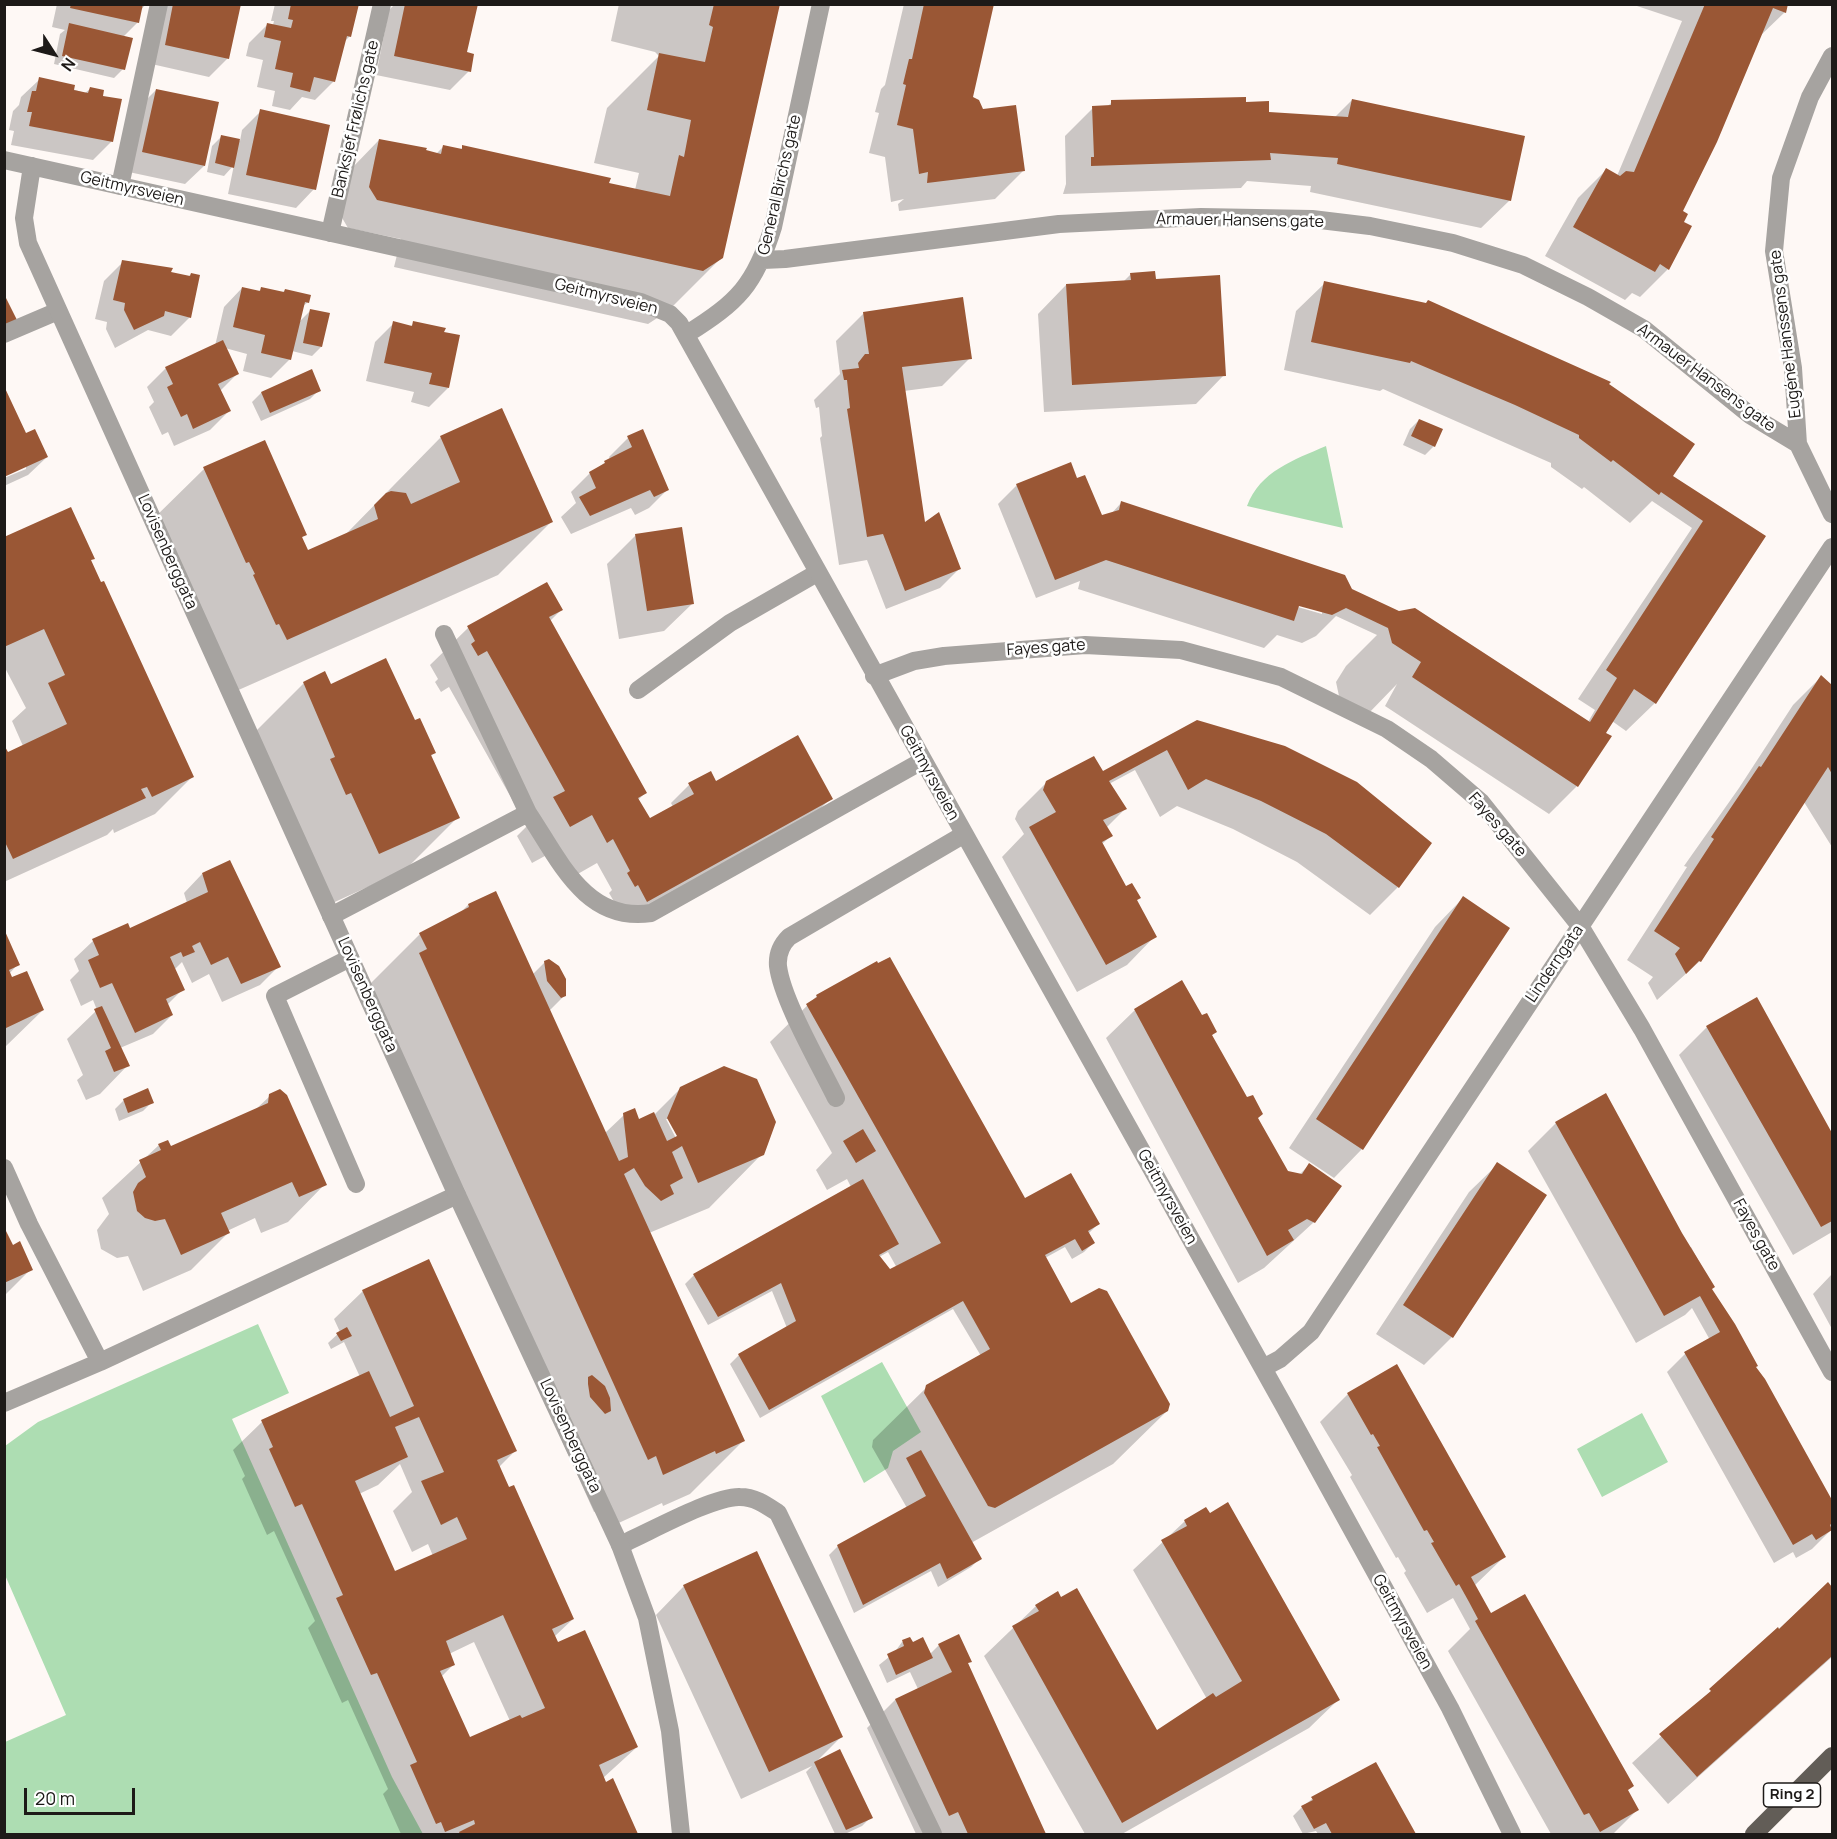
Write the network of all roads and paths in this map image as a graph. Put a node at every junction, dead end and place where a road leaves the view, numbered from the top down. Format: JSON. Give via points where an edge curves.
{"nodes":[{"id":1,"x":159,"y":4,"type":"edge"},
{"id":2,"x":382,"y":4,"type":"edge"},
{"id":3,"x":821,"y":4,"type":"edge"},
{"id":4,"x":1833,"y":56,"type":"edge"},
{"id":5,"x":4,"y":160,"type":"edge"},
{"id":6,"x":32,"y":166,"type":"junction"},
{"id":7,"x":120,"y":186,"type":"junction"},
{"id":8,"x":330,"y":233,"type":"junction"},
{"id":9,"x":763,"y":260,"type":"junction"},
{"id":10,"x":58,"y":311,"type":"junction"},
{"id":11,"x":4,"y":334,"type":"edge"},
{"id":12,"x":687,"y":334,"type":"junction"},
{"id":13,"x":1798,"y":444,"type":"junction"},
{"id":14,"x":1833,"y":514,"type":"edge"},
{"id":15,"x":1833,"y":547,"type":"edge"},
{"id":16,"x":817,"y":573,"type":"junction"},
{"id":17,"x":444,"y":634,"type":"dead end"},
{"id":18,"x":874,"y":676,"type":"junction"},
{"id":19,"x":638,"y":690,"type":"dead end"},
{"id":20,"x":922,"y":761,"type":"junction"},
{"id":21,"x":528,"y":813,"type":"junction"},
{"id":22,"x":963,"y":835,"type":"junction"},
{"id":23,"x":331,"y":916,"type":"junction"},
{"id":24,"x":1580,"y":926,"type":"junction"},
{"id":25,"x":350,"y":957,"type":"junction"},
{"id":26,"x":836,"y":1098,"type":"dead end"},
{"id":27,"x":4,"y":1168,"type":"edge"},
{"id":28,"x":356,"y":1184,"type":"dead end"},
{"id":29,"x":457,"y":1194,"type":"junction"},
{"id":30,"x":100,"y":1362,"type":"junction"},
{"id":31,"x":1263,"y":1368,"type":"junction"},
{"id":32,"x":1833,"y":1372,"type":"edge"},
{"id":33,"x":4,"y":1403,"type":"edge"},
{"id":34,"x":620,"y":1545,"type":"junction"},
{"id":35,"x":1833,"y":1756,"type":"edge"},
{"id":36,"x":681,"y":1834,"type":"edge"},
{"id":37,"x":933,"y":1834,"type":"edge"},
{"id":38,"x":1512,"y":1834,"type":"edge"},
{"id":39,"x":1754,"y":1834,"type":"edge"}],
"edges":[{"from":1,"to":7,"type":"street"},
{"from":2,"to":8,"type":"street","name":"Banksjef Frølichs gate"},
{"from":3,"to":9,"type":"street","name":"General Birchs gate"},
{"from":4,"to":13,"type":"street","name":"Eugéne Hanssens gate","via":[[1810,97],[1781,178],[1774,251],[1793,368]]},
{"from":5,"to":6,"type":"street","name":"Geitmyrsveien"},
{"from":6,"to":7,"type":"street","name":"Geitmyrsveien"},
{"from":6,"to":10,"type":"street","name":"Lovisenberggata","via":[[24,218],[28,243]]},
{"from":7,"to":8,"type":"street","name":"Geitmyrsveien"},
{"from":8,"to":12,"type":"street","name":"Geitmyrsveien","via":[[641,302],[670,314]]},
{"from":9,"to":12,"type":"street","name":"General Birchs gate","via":[[738,297]]},
{"from":9,"to":13,"type":"street","name":"Armauer Hansens gate","via":[[1059,224],[1201,217],[1312,219],[1370,226],[1453,243],[1523,265],[1588,297],[1644,329],[1750,415]]},
{"from":10,"to":11,"type":"street"},
{"from":10,"to":23,"type":"street","name":"Lovisenberggata"},
{"from":12,"to":16,"type":"street","name":"Geitmyrsveien"},
{"from":13,"to":14,"type":"street"},
{"from":15,"to":24,"type":"street","name":"Linderngata"},
{"from":16,"to":18,"type":"street","name":"Geitmyrsveien"},
{"from":16,"to":19,"type":"street","via":[[730,623]]},
{"from":17,"to":21,"type":"street"},
{"from":18,"to":20,"type":"street","name":"Geitmyrsveien"},
{"from":18,"to":24,"type":"street","name":"Fayes gate","via":[[914,661],[944,656],[1085,645],[1181,650],[1281,677],[1387,729],[1431,759],[1481,802]]},
{"from":20,"to":21,"type":"street","via":[[651,913],[636,915],[609,910],[582,892]]},
{"from":20,"to":22,"type":"street","name":"Geitmyrsveien"},
{"from":21,"to":23,"type":"street"},
{"from":22,"to":26,"type":"street","via":[[783,944],[778,965],[784,989]]},
{"from":22,"to":31,"type":"street","name":"Geitmyrsveien"},
{"from":23,"to":25,"type":"street","name":"Lovisenberggata"},
{"from":24,"to":31,"type":"street","name":"Linderngata","via":[[1311,1332]]},
{"from":24,"to":32,"type":"street","name":"Fayes gate","via":[[1642,1029]]},
{"from":25,"to":28,"type":"street","via":[[275,996]]},
{"from":25,"to":29,"type":"street","name":"Lovisenberggata"},
{"from":27,"to":30,"type":"street"},
{"from":29,"to":30,"type":"street"},
{"from":29,"to":34,"type":"street","name":"Lovisenberggata"},
{"from":30,"to":33,"type":"street"},
{"from":31,"to":38,"type":"street","name":"Geitmyrsveien","via":[[1449,1708]]},
{"from":34,"to":36,"type":"street","name":"Lovisenberggata","via":[[647,1618],[670,1731]]},
{"from":34,"to":37,"type":"street","via":[[722,1499],[741,1497],[761,1502],[778,1514]]},
{"from":35,"to":39,"type":"main road","number":"Ring 2"}]}
